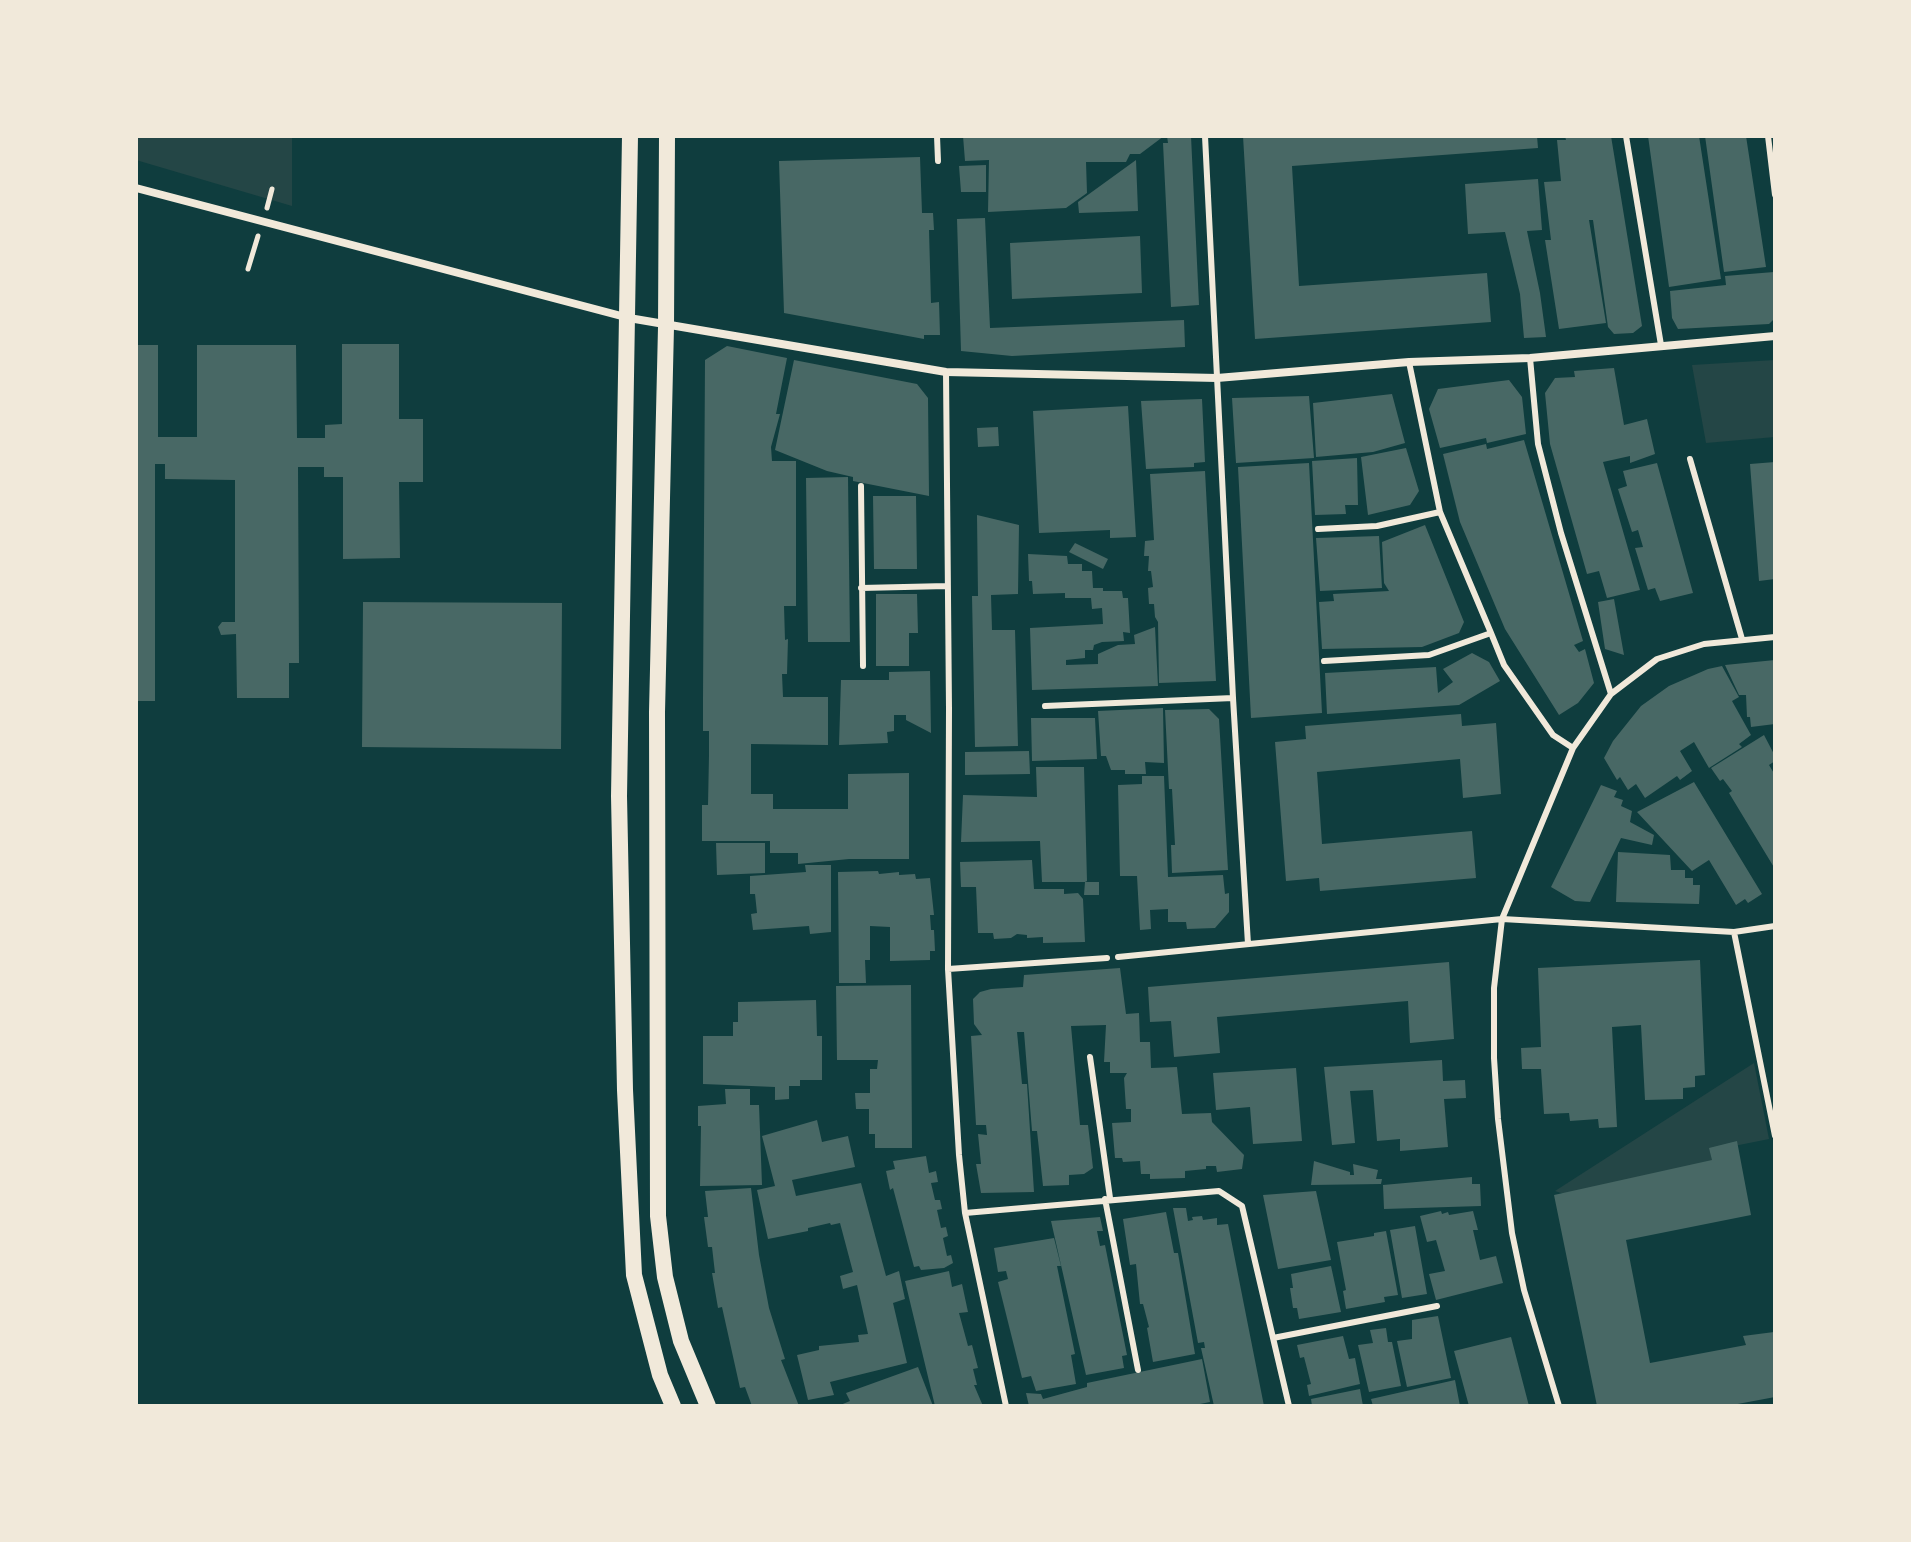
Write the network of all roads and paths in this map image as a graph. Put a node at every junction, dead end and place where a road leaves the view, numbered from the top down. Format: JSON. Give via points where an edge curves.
{"nodes":[{"id":1,"x":630,"y":136,"type":"edge"},
{"id":2,"x":667,"y":136,"type":"edge"},
{"id":3,"x":937,"y":136,"type":"edge"},
{"id":4,"x":1205,"y":136,"type":"edge"},
{"id":5,"x":1626,"y":136,"type":"edge"},
{"id":6,"x":1768,"y":136,"type":"edge"},
{"id":7,"x":938,"y":161,"type":"dead end"},
{"id":8,"x":136,"y":188,"type":"edge"},
{"id":9,"x":1775,"y":195,"type":"edge"},
{"id":10,"x":629,"y":318,"type":"junction"},
{"id":11,"x":666,"y":327,"type":"junction"},
{"id":12,"x":1775,"y":336,"type":"edge"},
{"id":13,"x":1661,"y":345,"type":"junction"},
{"id":14,"x":1530,"y":358,"type":"junction"},
{"id":15,"x":1409,"y":362,"type":"junction"},
{"id":16,"x":946,"y":372,"type":"junction"},
{"id":17,"x":1217,"y":378,"type":"junction"},
{"id":18,"x":1690,"y":459,"type":"dead end"},
{"id":19,"x":861,"y":486,"type":"dead end"},
{"id":20,"x":1440,"y":512,"type":"junction"},
{"id":21,"x":1318,"y":529,"type":"dead end"},
{"id":22,"x":947,"y":586,"type":"junction"},
{"id":23,"x":861,"y":588,"type":"junction"},
{"id":24,"x":1491,"y":633,"type":"junction"},
{"id":25,"x":1775,"y":637,"type":"edge"},
{"id":26,"x":1742,"y":639,"type":"junction"},
{"id":27,"x":1324,"y":661,"type":"dead end"},
{"id":28,"x":863,"y":666,"type":"dead end"},
{"id":29,"x":1611,"y":694,"type":"junction"},
{"id":30,"x":1233,"y":698,"type":"junction"},
{"id":31,"x":1045,"y":706,"type":"dead end"},
{"id":32,"x":1573,"y":748,"type":"junction"},
{"id":33,"x":1502,"y":919,"type":"junction"},
{"id":34,"x":1775,"y":926,"type":"edge"},
{"id":35,"x":1734,"y":932,"type":"junction"},
{"id":36,"x":1248,"y":944,"type":"junction"},
{"id":37,"x":1118,"y":957,"type":"dead end"},
{"id":38,"x":1107,"y":958,"type":"dead end"},
{"id":39,"x":948,"y":969,"type":"junction"},
{"id":40,"x":1090,"y":1057,"type":"dead end"},
{"id":41,"x":1775,"y":1136,"type":"edge"},
{"id":42,"x":1110,"y":1198,"type":"junction"},
{"id":43,"x":965,"y":1213,"type":"junction"},
{"id":44,"x":1437,"y":1306,"type":"dead end"},
{"id":45,"x":1273,"y":1338,"type":"junction"},
{"id":46,"x":1138,"y":1370,"type":"dead end"},
{"id":47,"x":673,"y":1406,"type":"edge"},
{"id":48,"x":708,"y":1406,"type":"edge"},
{"id":49,"x":1006,"y":1406,"type":"edge"},
{"id":50,"x":1289,"y":1406,"type":"edge"},
{"id":51,"x":1559,"y":1406,"type":"edge"}],
"edges":[{"from":1,"to":10,"type":"main road"},
{"from":2,"to":11,"type":"main road"},
{"from":3,"to":7,"type":"lane"},
{"from":4,"to":17,"type":"lane"},
{"from":5,"to":13,"type":"lane"},
{"from":6,"to":9,"type":"lane"},
{"from":8,"to":10,"type":"street"},
{"from":10,"to":11,"type":"street"},
{"from":10,"to":47,"type":"main road","via":[[619,796],[625,1090],[634,1275]]},
{"from":11,"to":16,"type":"street"},
{"from":11,"to":48,"type":"main road","via":[[657,712],[658,1216],[665,1277],[681,1341]]},
{"from":12,"to":13,"type":"street"},
{"from":13,"to":14,"type":"street"},
{"from":14,"to":15,"type":"street"},
{"from":14,"to":29,"type":"lane","via":[[1538,444]]},
{"from":15,"to":17,"type":"street"},
{"from":15,"to":20,"type":"lane"},
{"from":16,"to":17,"type":"street"},
{"from":16,"to":22,"type":"lane"},
{"from":17,"to":30,"type":"lane"},
{"from":18,"to":26,"type":"lane"},
{"from":19,"to":23,"type":"lane"},
{"from":20,"to":21,"type":"lane","via":[[1377,526]]},
{"from":20,"to":24,"type":"lane"},
{"from":22,"to":23,"type":"lane"},
{"from":22,"to":39,"type":"lane"},
{"from":23,"to":28,"type":"lane"},
{"from":24,"to":27,"type":"lane","via":[[1429,655]]},
{"from":24,"to":32,"type":"lane","via":[[1504,665],[1553,735]]},
{"from":25,"to":26,"type":"lane"},
{"from":26,"to":29,"type":"lane","via":[[1657,659]]},
{"from":29,"to":32,"type":"lane"},
{"from":30,"to":31,"type":"lane"},
{"from":30,"to":36,"type":"lane"},
{"from":32,"to":33,"type":"lane"},
{"from":33,"to":35,"type":"lane"},
{"from":33,"to":36,"type":"lane"},
{"from":33,"to":51,"type":"lane","via":[[1494,988],[1498,1119],[1521,1276]]},
{"from":34,"to":35,"type":"lane"},
{"from":35,"to":41,"type":"lane"},
{"from":36,"to":37,"type":"lane"},
{"from":38,"to":39,"type":"lane"},
{"from":39,"to":43,"type":"lane"},
{"from":40,"to":42,"type":"lane"},
{"from":42,"to":43,"type":"lane"},
{"from":42,"to":45,"type":"lane","via":[[1219,1191],[1242,1206]]},
{"from":42,"to":46,"type":"lane"},
{"from":43,"to":49,"type":"lane"},
{"from":44,"to":45,"type":"lane"},
{"from":45,"to":50,"type":"lane"}]}
